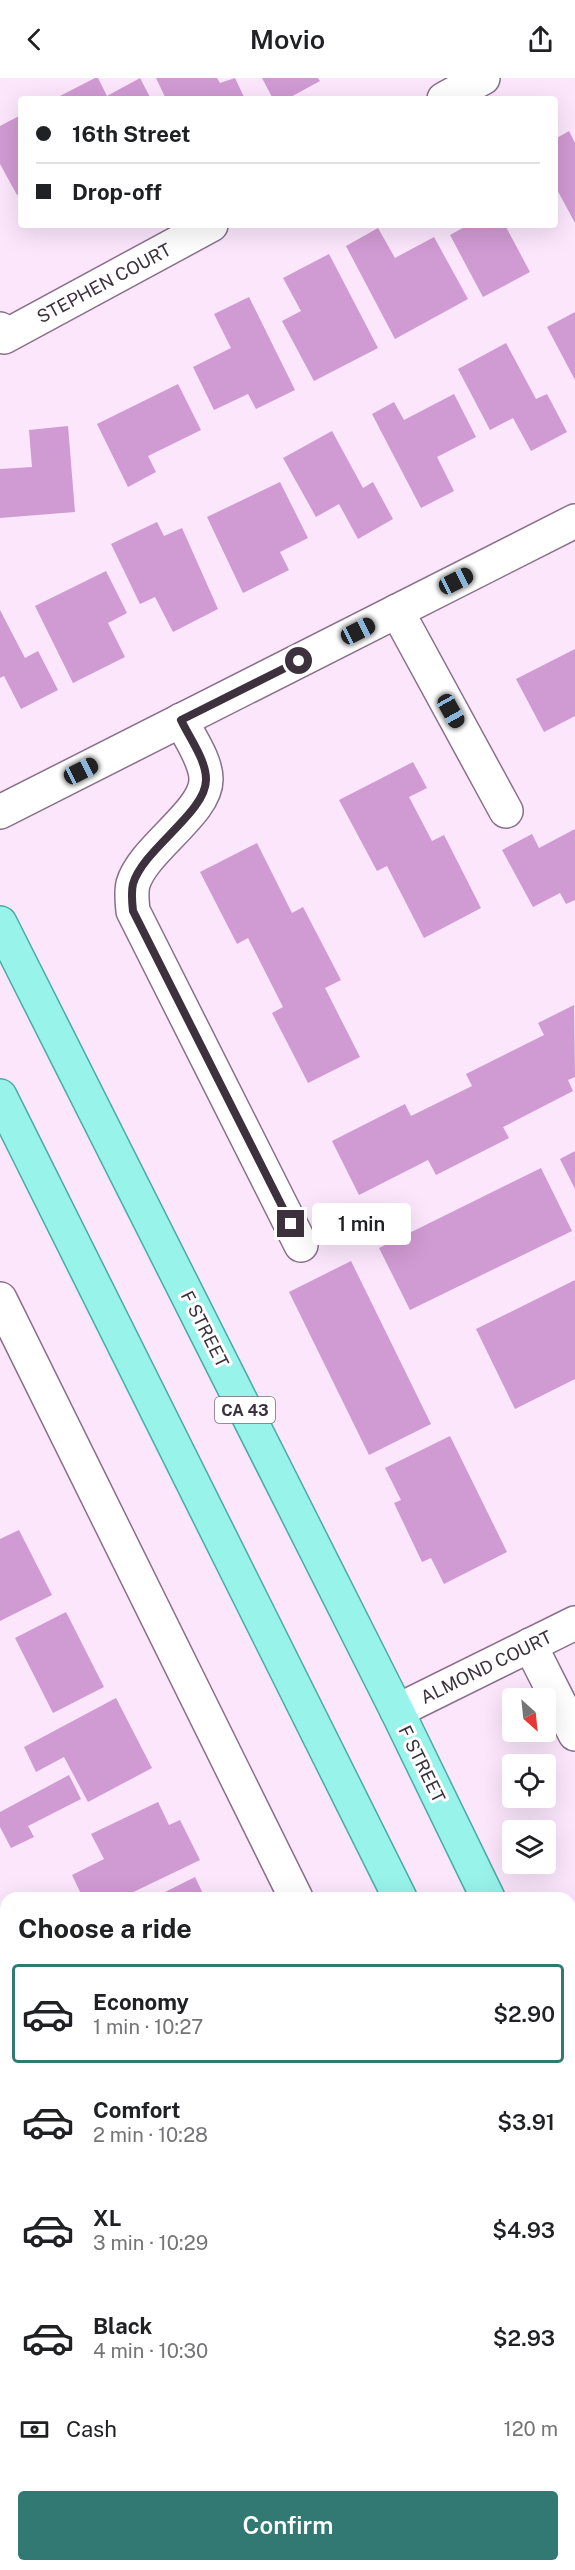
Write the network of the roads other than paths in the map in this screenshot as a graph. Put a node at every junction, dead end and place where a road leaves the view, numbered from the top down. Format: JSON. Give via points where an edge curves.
{"nodes":[{"id":1,"x":483,"y":78,"type":"edge"},
{"id":2,"x":450,"y":96,"type":"edge"},
{"id":3,"x":205,"y":228,"type":"edge"},
{"id":4,"x":0,"y":329,"type":"edge"},
{"id":5,"x":575,"y":521,"type":"edge"},
{"id":6,"x":397,"y":611,"type":"junction"},
{"id":7,"x":181,"y":720,"type":"junction"},
{"id":8,"x":506,"y":811,"type":"dead end"},
{"id":9,"x":0,"y":812,"type":"edge"},
{"id":10,"x":0,"y":923,"type":"edge"},
{"id":11,"x":0,"y":1096,"type":"edge"},
{"id":12,"x":301,"y":1245,"type":"dead end"},
{"id":13,"x":0,"y":1299,"type":"edge"},
{"id":14,"x":575,"y":1623,"type":"edge"},
{"id":15,"x":530,"y":1645,"type":"junction"},
{"id":16,"x":397,"y":1711,"type":"junction"},
{"id":17,"x":575,"y":1734,"type":"edge"},
{"id":18,"x":293,"y":1892,"type":"edge"},
{"id":19,"x":397,"y":1892,"type":"edge"},
{"id":20,"x":485,"y":1892,"type":"edge"}],
"edges":[{"from":1,"to":2,"type":"street"},
{"from":3,"to":4,"type":"street","name":"STEPHEN COURT","via":[[4,337]]},
{"from":5,"to":6,"type":"street"},
{"from":6,"to":7,"type":"street"},
{"from":6,"to":8,"type":"street"},
{"from":7,"to":9,"type":"street"},
{"from":7,"to":12,"type":"street","via":[[203,766],[205,789],[143,866],[134,883],[133,911]]},
{"from":10,"to":16,"type":"main road","name":"F STREET","number":"CA 43"},
{"from":11,"to":19,"type":"main road"},
{"from":13,"to":18,"type":"street"},
{"from":14,"to":15,"type":"street","name":"ALMOND COURT"},
{"from":15,"to":16,"type":"street","name":"ALMOND COURT"},
{"from":15,"to":17,"type":"street"},
{"from":16,"to":20,"type":"main road","name":"F STREET","number":"CA 43"}]}
